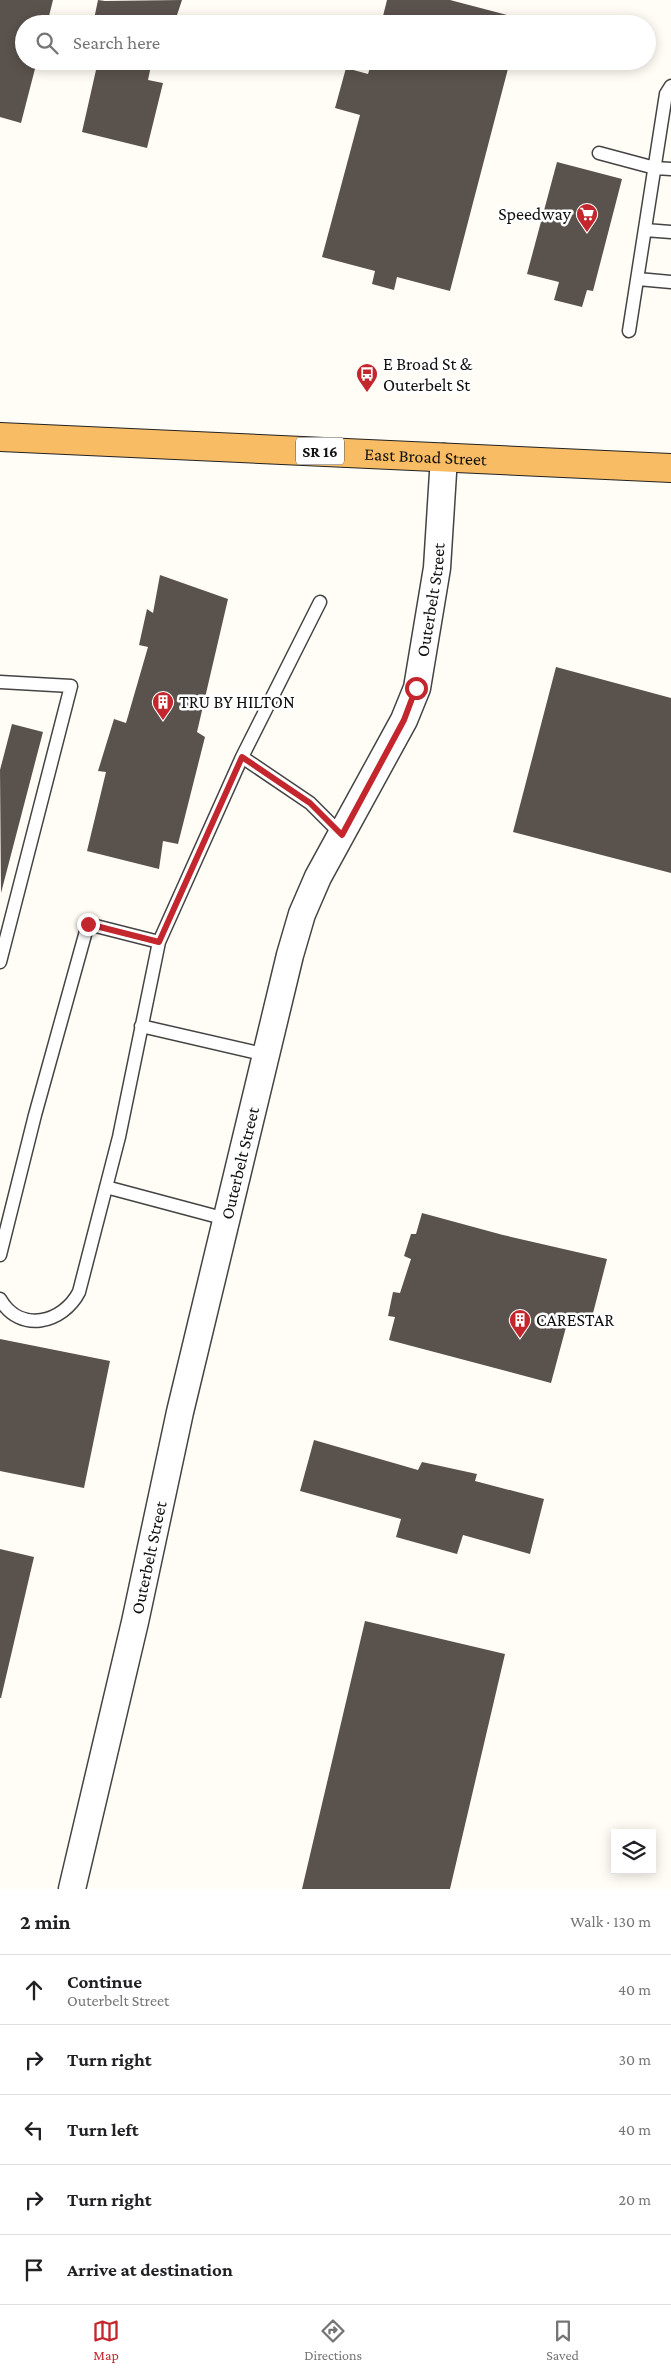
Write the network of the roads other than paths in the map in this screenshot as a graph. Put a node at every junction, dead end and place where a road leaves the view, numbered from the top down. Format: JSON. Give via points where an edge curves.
{"nodes":[{"id":1,"x":671,"y":86,"type":"edge"},
{"id":2,"x":599,"y":153,"type":"dead end"},
{"id":3,"x":655,"y":168,"type":"junction"},
{"id":4,"x":671,"y":169,"type":"edge"},
{"id":5,"x":645,"y":230,"type":"junction"},
{"id":6,"x":671,"y":232,"type":"edge"},
{"id":7,"x":638,"y":279,"type":"junction"},
{"id":8,"x":671,"y":282,"type":"edge"},
{"id":9,"x":630,"y":331,"type":"dead end"},
{"id":10,"x":0,"y":437,"type":"edge"},
{"id":11,"x":444,"y":457,"type":"junction"},
{"id":12,"x":671,"y":468,"type":"edge"},
{"id":13,"x":320,"y":602,"type":"dead end"},
{"id":14,"x":0,"y":682,"type":"edge"},
{"id":15,"x":242,"y":757,"type":"junction"},
{"id":16,"x":342,"y":835,"type":"junction"},
{"id":17,"x":159,"y":942,"type":"junction"},
{"id":18,"x":0,"y":962,"type":"edge"},
{"id":19,"x":141,"y":1026,"type":"junction"},
{"id":20,"x":267,"y":1054,"type":"junction"},
{"id":21,"x":106,"y":1188,"type":"junction"},
{"id":22,"x":226,"y":1219,"type":"junction"},
{"id":23,"x":0,"y":1255,"type":"edge"},
{"id":24,"x":0,"y":1299,"type":"edge"},
{"id":25,"x":72,"y":1889,"type":"edge"}],
"edges":[{"from":1,"to":3,"type":"lane","via":[[666,94]]},
{"from":2,"to":3,"type":"lane"},
{"from":3,"to":4,"type":"lane"},
{"from":3,"to":5,"type":"lane"},
{"from":5,"to":6,"type":"lane"},
{"from":5,"to":7,"type":"lane"},
{"from":7,"to":8,"type":"lane"},
{"from":7,"to":9,"type":"lane"},
{"from":10,"to":11,"type":"highway","name":"East Broad Street","number":"SR 16"},
{"from":11,"to":12,"type":"highway","name":"East Broad Street","number":"SR 16"},
{"from":11,"to":16,"type":"street","name":"Outerbelt Street","via":[[437,568],[416,688],[404,720]]},
{"from":13,"to":15,"type":"lane"},
{"from":14,"to":18,"type":"lane","via":[[71,686]]},
{"from":15,"to":16,"type":"lane","via":[[310,803]]},
{"from":15,"to":17,"type":"lane"},
{"from":16,"to":20,"type":"street","name":"Outerbelt Street","via":[[302,914]]},
{"from":17,"to":19,"type":"lane"},
{"from":17,"to":23,"type":"lane","via":[[88,924]]},
{"from":19,"to":20,"type":"lane"},
{"from":19,"to":21,"type":"lane"},
{"from":20,"to":22,"type":"street","name":"Outerbelt Street"},
{"from":21,"to":22,"type":"lane"},
{"from":21,"to":24,"type":"lane","via":[[79,1292],[73,1303],[55,1318],[31,1321],[10,1311]]},
{"from":22,"to":25,"type":"street","name":"Outerbelt Street"}]}
